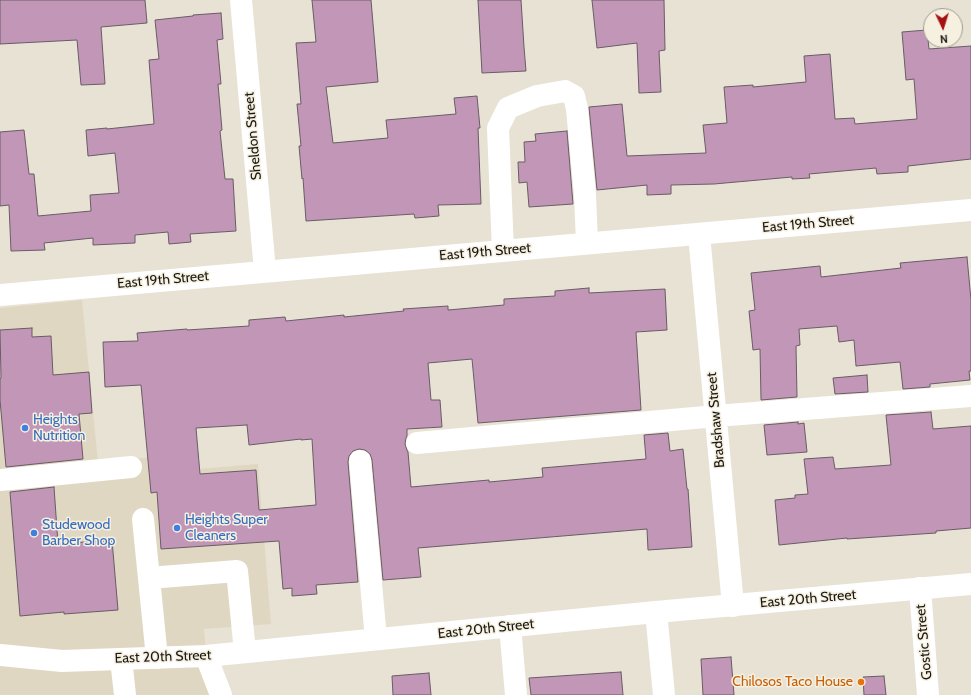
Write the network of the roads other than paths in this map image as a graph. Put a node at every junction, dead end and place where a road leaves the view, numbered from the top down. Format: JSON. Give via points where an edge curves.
{"nodes":[{"id":1,"x":241,"y":0,"type":"edge"},
{"id":2,"x":971,"y":210,"type":"edge"},
{"id":3,"x":699,"y":234,"type":"junction"},
{"id":4,"x":587,"y":244,"type":"junction"},
{"id":5,"x":503,"y":251,"type":"junction"},
{"id":6,"x":265,"y":272,"type":"junction"},
{"id":7,"x":0,"y":295,"type":"edge"},
{"id":8,"x":971,"y":396,"type":"edge"},
{"id":9,"x":716,"y":416,"type":"junction"},
{"id":10,"x":417,"y":443,"type":"dead end"},
{"id":11,"x":360,"y":460,"type":"dead end"},
{"id":12,"x":131,"y":467,"type":"dead end"},
{"id":13,"x":0,"y":480,"type":"edge"},
{"id":14,"x":143,"y":519,"type":"dead end"},
{"id":15,"x":149,"y":578,"type":"junction"},
{"id":16,"x":971,"y":584,"type":"edge"},
{"id":17,"x":920,"y":588,"type":"junction"},
{"id":18,"x":733,"y":606,"type":"junction"},
{"id":19,"x":656,"y":612,"type":"junction"},
{"id":20,"x":510,"y":626,"type":"junction"},
{"id":21,"x":376,"y":639,"type":"junction"},
{"id":22,"x":245,"y":652,"type":"junction"},
{"id":23,"x":0,"y":655,"type":"edge"},
{"id":24,"x":206,"y":656,"type":"junction"},
{"id":25,"x":157,"y":658,"type":"junction"},
{"id":26,"x":121,"y":659,"type":"junction"},
{"id":27,"x":125,"y":695,"type":"edge"},
{"id":28,"x":221,"y":695,"type":"edge"},
{"id":29,"x":516,"y":695,"type":"edge"},
{"id":30,"x":664,"y":695,"type":"edge"},
{"id":31,"x":928,"y":695,"type":"edge"}],
"edges":[{"from":1,"to":6,"type":"street","name":"Sheldon Street"},
{"from":2,"to":3,"type":"street","name":"East 19th Street"},
{"from":3,"to":4,"type":"street","name":"East 19th Street"},
{"from":3,"to":9,"type":"street","name":"Bradshaw Street"},
{"from":4,"to":5,"type":"street","name":"East 19th Street"},
{"from":4,"to":5,"type":"street","via":[[577,108],[574,96],[565,91],[537,96],[508,108],[498,128]]},
{"from":5,"to":6,"type":"street","name":"East 19th Street"},
{"from":6,"to":7,"type":"street","name":"East 19th Street"},
{"from":8,"to":9,"type":"street"},
{"from":9,"to":10,"type":"street"},
{"from":9,"to":18,"type":"street","name":"Bradshaw Street"},
{"from":11,"to":21,"type":"street"},
{"from":12,"to":13,"type":"street"},
{"from":14,"to":15,"type":"street"},
{"from":15,"to":22,"type":"street","via":[[237,571]]},
{"from":15,"to":25,"type":"street"},
{"from":16,"to":17,"type":"street","name":"East 20th Street"},
{"from":17,"to":18,"type":"street","name":"East 20th Street"},
{"from":17,"to":31,"type":"street","name":"Gostic Street"},
{"from":18,"to":19,"type":"street","name":"East 20th Street"},
{"from":19,"to":20,"type":"street","name":"East 20th Street"},
{"from":19,"to":30,"type":"street"},
{"from":20,"to":21,"type":"street","name":"East 20th Street"},
{"from":20,"to":29,"type":"street"},
{"from":21,"to":22,"type":"street","name":"East 20th Street"},
{"from":22,"to":24,"type":"street","name":"East 20th Street"},
{"from":23,"to":26,"type":"street","name":"East 20th Street","via":[[62,660]]},
{"from":24,"to":25,"type":"street","name":"East 20th Street"},
{"from":24,"to":28,"type":"street"},
{"from":25,"to":26,"type":"street","name":"East 20th Street"},
{"from":26,"to":27,"type":"street"}]}
